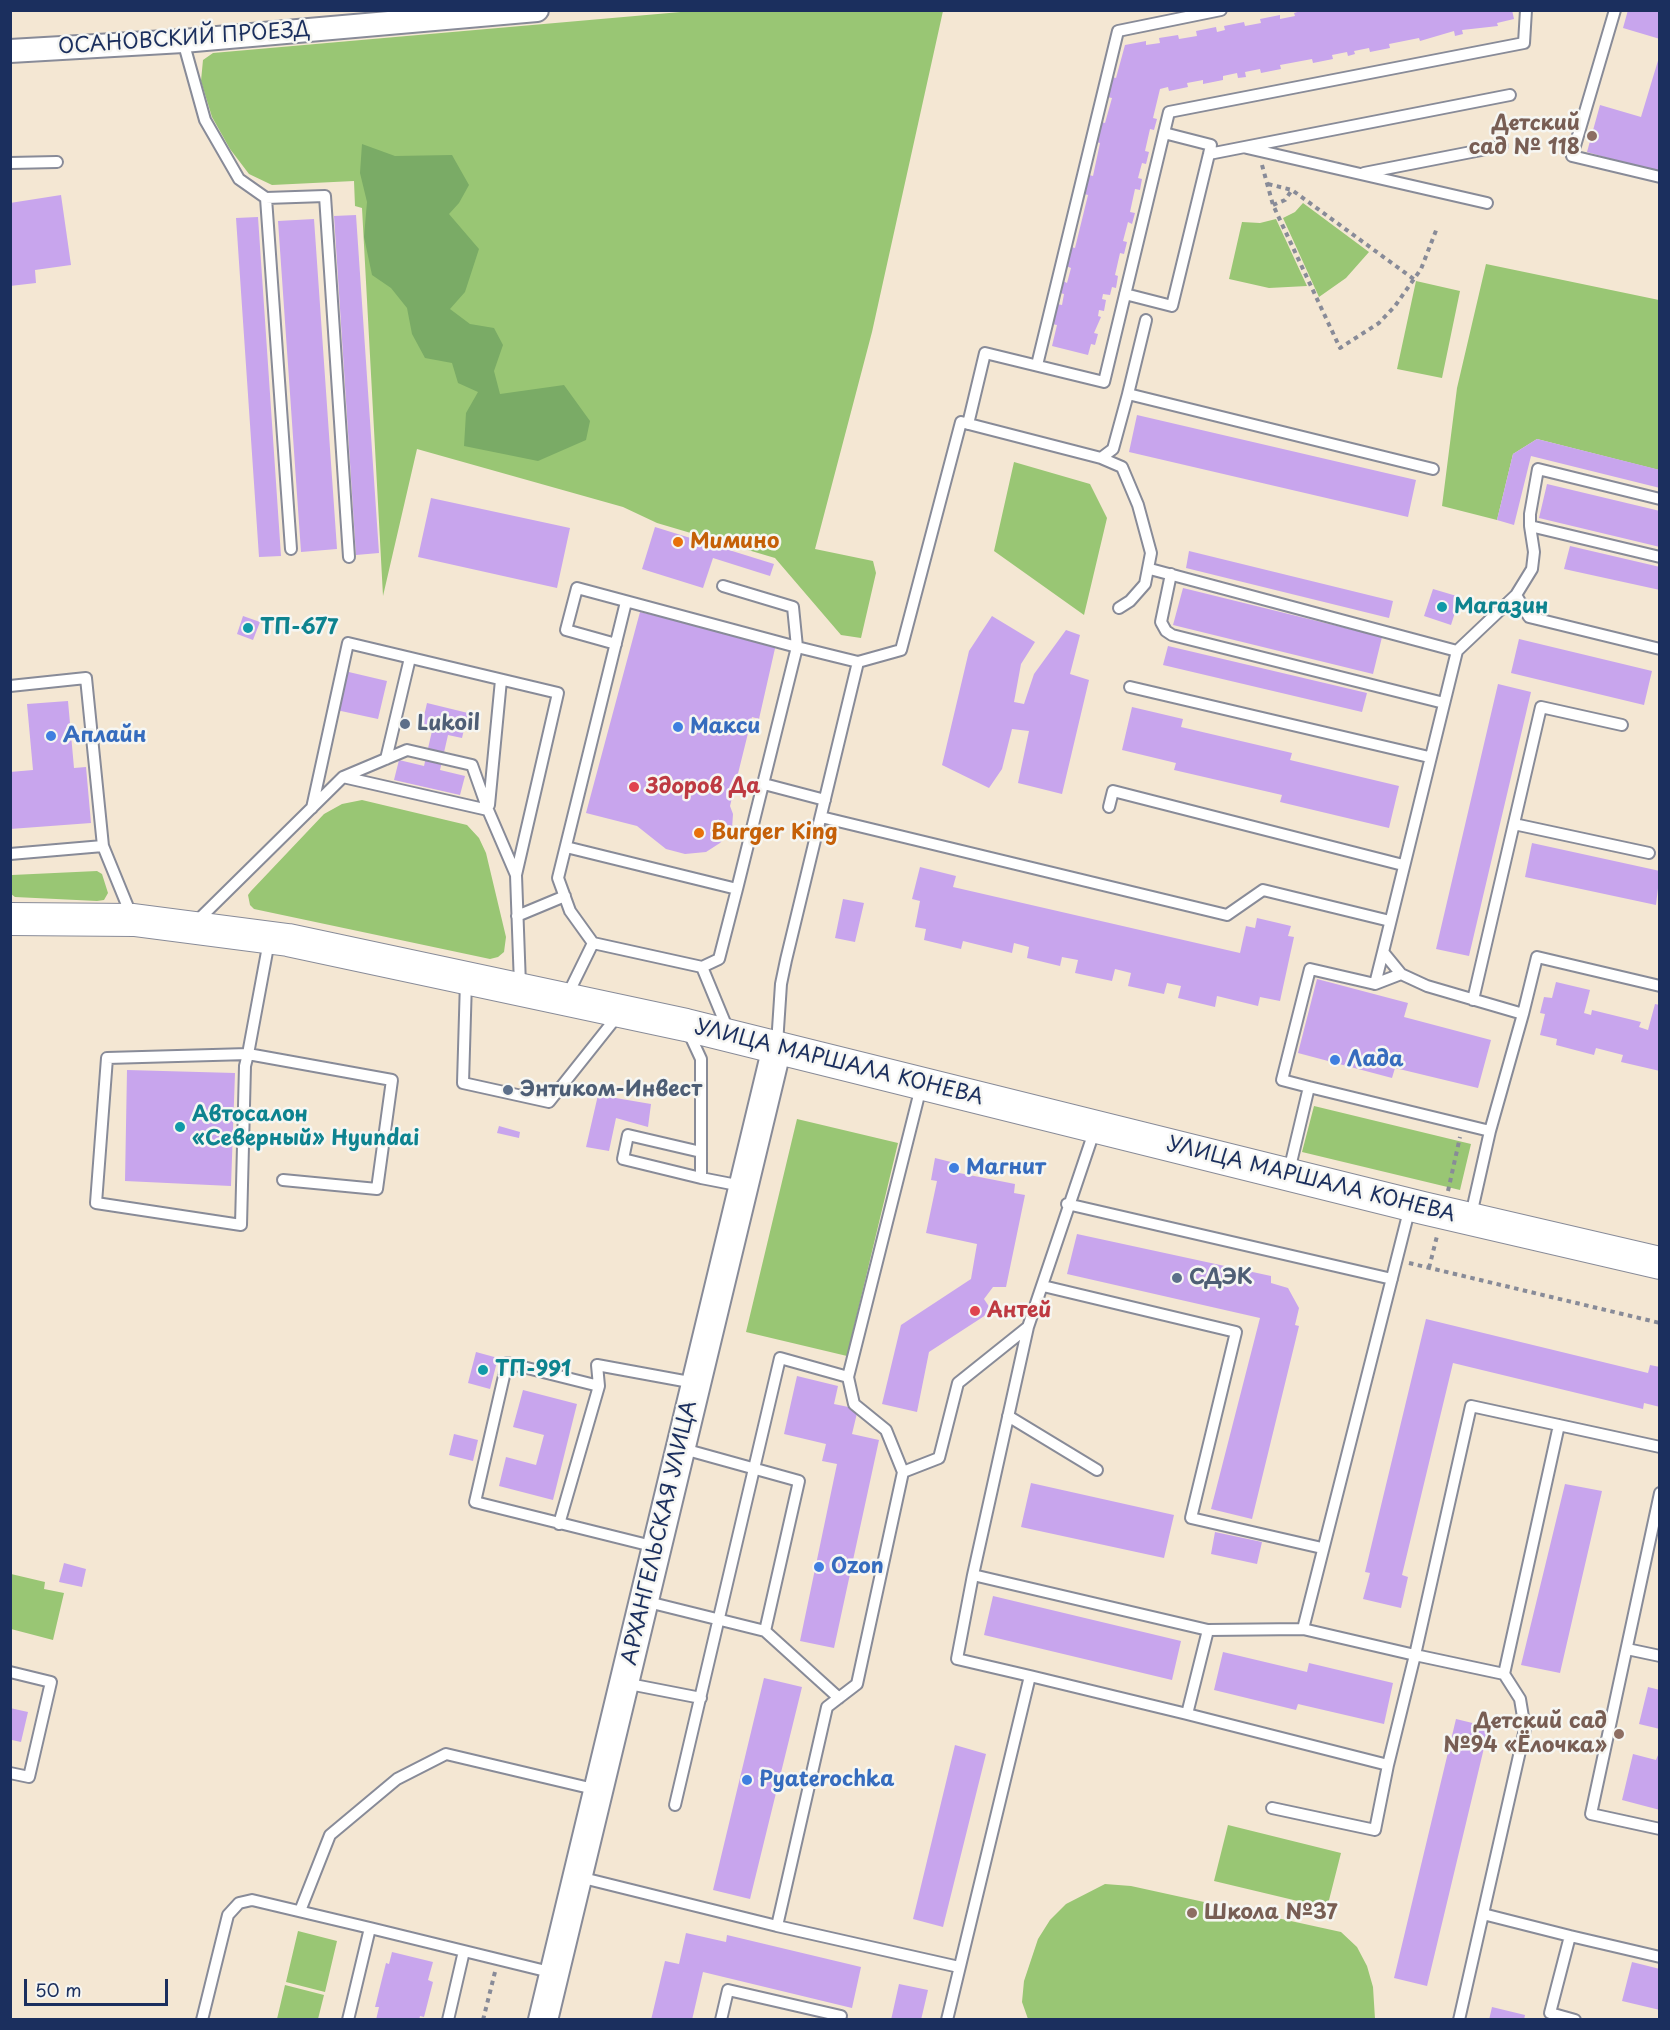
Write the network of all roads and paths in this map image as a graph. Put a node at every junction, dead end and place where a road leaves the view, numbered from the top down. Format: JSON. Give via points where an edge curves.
{"nodes":[{"id":1,"x":537,"y":10,"type":"edge"},
{"id":2,"x":1221,"y":10,"type":"edge"},
{"id":3,"x":1526,"y":10,"type":"edge"},
{"id":4,"x":1616,"y":10,"type":"edge"},
{"id":5,"x":183,"y":41,"type":"junction"},
{"id":6,"x":10,"y":51,"type":"edge"},
{"id":7,"x":1510,"y":95,"type":"dead end"},
{"id":8,"x":1164,"y":133,"type":"junction"},
{"id":9,"x":1502,"y":146,"type":"dead end"},
{"id":10,"x":1244,"y":147,"type":"junction"},
{"id":11,"x":1209,"y":154,"type":"junction"},
{"id":12,"x":57,"y":162,"type":"dead end"},
{"id":13,"x":10,"y":163,"type":"edge"},
{"id":14,"x":1361,"y":174,"type":"junction"},
{"id":15,"x":1659,"y":177,"type":"edge"},
{"id":16,"x":1292,"y":190,"type":"junction"},
{"id":17,"x":267,"y":198,"type":"junction"},
{"id":18,"x":1487,"y":203,"type":"dead end"},
{"id":19,"x":1273,"y":205,"type":"junction"},
{"id":20,"x":1437,"y":228,"type":"dead end"},
{"id":21,"x":1415,"y":280,"type":"junction"},
{"id":22,"x":1125,"y":294,"type":"junction"},
{"id":23,"x":1146,"y":320,"type":"dead end"},
{"id":24,"x":1037,"y":365,"type":"junction"},
{"id":25,"x":1128,"y":394,"type":"junction"},
{"id":26,"x":968,"y":424,"type":"junction"},
{"id":27,"x":1101,"y":458,"type":"junction"},
{"id":28,"x":1433,"y":469,"type":"dead end"},
{"id":29,"x":1659,"y":499,"type":"edge"},
{"id":30,"x":1530,"y":526,"type":"junction"},
{"id":31,"x":291,"y":549,"type":"dead end"},
{"id":32,"x":349,"y":557,"type":"dead end"},
{"id":33,"x":1659,"y":557,"type":"edge"},
{"id":34,"x":1150,"y":568,"type":"junction"},
{"id":35,"x":1171,"y":574,"type":"junction"},
{"id":36,"x":723,"y":586,"type":"dead end"},
{"id":37,"x":1516,"y":595,"type":"junction"},
{"id":38,"x":626,"y":602,"type":"junction"},
{"id":39,"x":1119,"y":608,"type":"dead end"},
{"id":40,"x":616,"y":644,"type":"junction"},
{"id":41,"x":797,"y":647,"type":"junction"},
{"id":42,"x":1659,"y":649,"type":"edge"},
{"id":43,"x":1457,"y":651,"type":"junction"},
{"id":44,"x":410,"y":658,"type":"junction"},
{"id":45,"x":858,"y":662,"type":"junction"},
{"id":46,"x":501,"y":680,"type":"junction"},
{"id":47,"x":10,"y":686,"type":"edge"},
{"id":48,"x":1130,"y":687,"type":"dead end"},
{"id":49,"x":1444,"y":703,"type":"junction"},
{"id":50,"x":1622,"y":725,"type":"dead end"},
{"id":51,"x":1429,"y":757,"type":"junction"},
{"id":52,"x":386,"y":759,"type":"junction"},
{"id":53,"x":344,"y":777,"type":"junction"},
{"id":54,"x":764,"y":784,"type":"junction"},
{"id":55,"x":825,"y":800,"type":"junction"},
{"id":56,"x":1109,"y":807,"type":"dead end"},
{"id":57,"x":312,"y":808,"type":"junction"},
{"id":58,"x":488,"y":810,"type":"junction"},
{"id":59,"x":821,"y":817,"type":"junction"},
{"id":60,"x":1514,"y":824,"type":"junction"},
{"id":61,"x":102,"y":846,"type":"junction"},
{"id":62,"x":566,"y":847,"type":"junction"},
{"id":63,"x":1649,"y":853,"type":"dead end"},
{"id":64,"x":10,"y":854,"type":"edge"},
{"id":65,"x":1403,"y":865,"type":"junction"},
{"id":66,"x":516,"y":875,"type":"junction"},
{"id":67,"x":737,"y":889,"type":"junction"},
{"id":68,"x":565,"y":896,"type":"junction"},
{"id":69,"x":517,"y":916,"type":"junction"},
{"id":70,"x":10,"y":919,"type":"edge"},
{"id":71,"x":134,"y":920,"type":"junction"},
{"id":72,"x":1390,"y":921,"type":"junction"},
{"id":73,"x":191,"y":928,"type":"junction"},
{"id":74,"x":269,"y":938,"type":"junction"},
{"id":75,"x":593,"y":943,"type":"junction"},
{"id":76,"x":1383,"y":952,"type":"junction"},
{"id":77,"x":702,"y":967,"type":"junction"},
{"id":78,"x":1401,"y":974,"type":"junction"},
{"id":79,"x":466,"y":977,"type":"junction"},
{"id":80,"x":1375,"y":984,"type":"junction"},
{"id":81,"x":1659,"y":986,"type":"edge"},
{"id":82,"x":520,"y":989,"type":"junction"},
{"id":83,"x":566,"y":999,"type":"junction"},
{"id":84,"x":1473,"y":1000,"type":"junction"},
{"id":85,"x":622,"y":1011,"type":"junction"},
{"id":86,"x":1523,"y":1014,"type":"junction"},
{"id":87,"x":686,"y":1025,"type":"junction"},
{"id":88,"x":730,"y":1036,"type":"junction"},
{"id":89,"x":777,"y":1047,"type":"junction"},
{"id":90,"x":248,"y":1054,"type":"junction"},
{"id":91,"x":921,"y":1083,"type":"junction"},
{"id":92,"x":1309,"y":1087,"type":"junction"},
{"id":93,"x":1096,"y":1127,"type":"junction"},
{"id":94,"x":1490,"y":1131,"type":"junction"},
{"id":95,"x":701,"y":1152,"type":"junction"},
{"id":96,"x":1289,"y":1174,"type":"junction"},
{"id":97,"x":701,"y":1178,"type":"junction"},
{"id":98,"x":283,"y":1180,"type":"dead end"},
{"id":99,"x":743,"y":1186,"type":"junction"},
{"id":100,"x":1067,"y":1204,"type":"junction"},
{"id":101,"x":1411,"y":1204,"type":"junction"},
{"id":102,"x":1470,"y":1219,"type":"junction"},
{"id":103,"x":1397,"y":1260,"type":"junction"},
{"id":104,"x":1659,"y":1263,"type":"edge"},
{"id":105,"x":1392,"y":1279,"type":"junction"},
{"id":106,"x":1043,"y":1286,"type":"junction"},
{"id":107,"x":1659,"y":1323,"type":"edge"},
{"id":108,"x":1028,"y":1327,"type":"junction"},
{"id":109,"x":848,"y":1377,"type":"junction"},
{"id":110,"x":696,"y":1383,"type":"junction"},
{"id":111,"x":599,"y":1386,"type":"junction"},
{"id":112,"x":1008,"y":1416,"type":"junction"},
{"id":113,"x":1559,"y":1425,"type":"junction"},
{"id":114,"x":1659,"y":1447,"type":"edge"},
{"id":115,"x":680,"y":1448,"type":"junction"},
{"id":116,"x":754,"y":1469,"type":"junction"},
{"id":117,"x":1097,"y":1470,"type":"dead end"},
{"id":118,"x":903,"y":1472,"type":"junction"},
{"id":119,"x":1659,"y":1493,"type":"edge"},
{"id":120,"x":1657,"y":1522,"type":"edge"},
{"id":121,"x":559,"y":1524,"type":"junction"},
{"id":122,"x":657,"y":1547,"type":"junction"},
{"id":123,"x":1322,"y":1548,"type":"junction"},
{"id":124,"x":973,"y":1575,"type":"junction"},
{"id":125,"x":644,"y":1600,"type":"junction"},
{"id":126,"x":719,"y":1620,"type":"junction"},
{"id":127,"x":1303,"y":1629,"type":"junction"},
{"id":128,"x":1209,"y":1630,"type":"junction"},
{"id":129,"x":765,"y":1631,"type":"junction"},
{"id":130,"x":1627,"y":1649,"type":"junction"},
{"id":131,"x":1415,"y":1655,"type":"junction"},
{"id":132,"x":1659,"y":1656,"type":"edge"},
{"id":133,"x":10,"y":1672,"type":"edge"},
{"id":134,"x":1504,"y":1674,"type":"junction"},
{"id":135,"x":1030,"y":1676,"type":"junction"},
{"id":136,"x":624,"y":1683,"type":"junction"},
{"id":137,"x":701,"y":1698,"type":"junction"},
{"id":138,"x":838,"y":1698,"type":"junction"},
{"id":139,"x":1187,"y":1714,"type":"junction"},
{"id":140,"x":1388,"y":1765,"type":"junction"},
{"id":141,"x":10,"y":1773,"type":"edge"},
{"id":142,"x":598,"y":1790,"type":"junction"},
{"id":143,"x":675,"y":1805,"type":"dead end"},
{"id":144,"x":1272,"y":1808,"type":"dead end"},
{"id":145,"x":1659,"y":1829,"type":"edge"},
{"id":146,"x":578,"y":1877,"type":"junction"},
{"id":147,"x":300,"y":1911,"type":"junction"},
{"id":148,"x":1484,"y":1914,"type":"junction"},
{"id":149,"x":777,"y":1926,"type":"junction"},
{"id":150,"x":370,"y":1928,"type":"junction"},
{"id":151,"x":1570,"y":1936,"type":"junction"},
{"id":152,"x":464,"y":1951,"type":"junction"},
{"id":153,"x":1659,"y":1957,"type":"edge"},
{"id":154,"x":498,"y":1959,"type":"junction"},
{"id":155,"x":959,"y":1966,"type":"junction"},
{"id":156,"x":554,"y":1973,"type":"junction"},
{"id":157,"x":840,"y":2016,"type":"dead end"},
{"id":158,"x":1550,"y":2016,"type":"edge"},
{"id":159,"x":202,"y":2019,"type":"edge"},
{"id":160,"x":348,"y":2019,"type":"edge"},
{"id":161,"x":448,"y":2019,"type":"edge"},
{"id":162,"x":483,"y":2019,"type":"edge"},
{"id":163,"x":543,"y":2019,"type":"edge"},
{"id":164,"x":721,"y":2019,"type":"edge"},
{"id":165,"x":947,"y":2019,"type":"edge"},
{"id":166,"x":1459,"y":2019,"type":"edge"},
{"id":167,"x":1575,"y":2019,"type":"edge"}],
"edges":[{"from":1,"to":5,"type":"street","name":"ОСАНОВСКИЙ ПРОЕЗД"},
{"from":2,"to":24,"type":"lane","via":[[1118,31]]},
{"from":3,"to":8,"type":"lane","via":[[1524,43],[1169,112]]},
{"from":4,"to":15,"type":"lane","via":[[1572,156]]},
{"from":5,"to":6,"type":"street","name":"ОСАНОВСКИЙ ПРОЕЗД"},
{"from":5,"to":17,"type":"lane","via":[[205,120],[239,179]]},
{"from":7,"to":10,"type":"lane"},
{"from":8,"to":11,"type":"lane","via":[[1211,145]]},
{"from":8,"to":22,"type":"lane"},
{"from":9,"to":14,"type":"lane"},
{"from":10,"to":11,"type":"lane"},
{"from":10,"to":14,"type":"lane"},
{"from":11,"to":22,"type":"lane","via":[[1173,306]]},
{"from":12,"to":13,"type":"lane"},
{"from":14,"to":18,"type":"lane"},
{"from":16,"to":19,"type":"path","via":[[1285,200]]},
{"from":16,"to":19,"type":"path","via":[[1267,184]]},
{"from":16,"to":21,"type":"path"},
{"from":17,"to":31,"type":"lane"},
{"from":17,"to":32,"type":"lane","via":[[325,196]]},
{"from":19,"to":21,"type":"path","via":[[1340,348],[1379,323]]},
{"from":20,"to":21,"type":"path"},
{"from":22,"to":24,"type":"lane","via":[[1104,382]]},
{"from":23,"to":25,"type":"lane"},
{"from":24,"to":26,"type":"lane","via":[[985,353]]},
{"from":25,"to":27,"type":"lane","via":[[1113,449]]},
{"from":25,"to":28,"type":"lane"},
{"from":26,"to":27,"type":"lane"},
{"from":26,"to":45,"type":"lane","via":[[961,422],[901,650]]},
{"from":27,"to":34,"type":"lane","via":[[1122,467],[1149,540]]},
{"from":29,"to":30,"type":"lane","via":[[1538,469],[1530,502]]},
{"from":30,"to":33,"type":"lane"},
{"from":30,"to":37,"type":"lane","via":[[1532,569]]},
{"from":34,"to":35,"type":"lane"},
{"from":34,"to":39,"type":"lane","via":[[1138,594]]},
{"from":35,"to":43,"type":"lane"},
{"from":35,"to":49,"type":"lane","via":[[1161,622],[1172,635]]},
{"from":36,"to":41,"type":"lane","via":[[793,607]]},
{"from":37,"to":42,"type":"lane","via":[[1528,617]]},
{"from":37,"to":43,"type":"lane"},
{"from":38,"to":40,"type":"lane"},
{"from":38,"to":40,"type":"lane","via":[[577,588],[566,630]]},
{"from":38,"to":41,"type":"lane"},
{"from":40,"to":62,"type":"lane"},
{"from":41,"to":45,"type":"lane"},
{"from":41,"to":54,"type":"lane"},
{"from":43,"to":49,"type":"lane"},
{"from":44,"to":46,"type":"lane"},
{"from":44,"to":52,"type":"lane"},
{"from":44,"to":57,"type":"lane","via":[[348,643]]},
{"from":45,"to":55,"type":"lane"},
{"from":46,"to":58,"type":"lane"},
{"from":46,"to":66,"type":"lane","via":[[558,693]]},
{"from":47,"to":61,"type":"lane","via":[[86,678]]},
{"from":48,"to":51,"type":"lane"},
{"from":49,"to":51,"type":"lane"},
{"from":50,"to":60,"type":"lane","via":[[1541,707]]},
{"from":51,"to":65,"type":"lane"},
{"from":52,"to":53,"type":"lane"},
{"from":52,"to":58,"type":"lane","via":[[407,750],[472,765]]},
{"from":53,"to":57,"type":"lane"},
{"from":53,"to":58,"type":"lane"},
{"from":54,"to":55,"type":"lane"},
{"from":54,"to":67,"type":"lane"},
{"from":55,"to":59,"type":"lane"},
{"from":56,"to":65,"type":"lane","via":[[1113,791]]},
{"from":57,"to":73,"type":"lane"},
{"from":58,"to":66,"type":"lane"},
{"from":59,"to":72,"type":"lane","via":[[1227,915],[1263,890]]},
{"from":59,"to":89,"type":"lane","via":[[781,984]]},
{"from":60,"to":63,"type":"lane"},
{"from":60,"to":84,"type":"lane"},
{"from":61,"to":64,"type":"lane"},
{"from":61,"to":71,"type":"lane"},
{"from":62,"to":67,"type":"lane"},
{"from":62,"to":68,"type":"lane","via":[[558,878]]},
{"from":65,"to":72,"type":"lane"},
{"from":66,"to":69,"type":"lane"},
{"from":67,"to":77,"type":"lane","via":[[719,958]]},
{"from":68,"to":69,"type":"lane"},
{"from":68,"to":75,"type":"lane","via":[[570,911]]},
{"from":69,"to":82,"type":"lane"},
{"from":70,"to":71,"type":"main road","name":"УЛИЦА МАРШАЛА КОНЕВА"},
{"from":71,"to":73,"type":"main road","name":"УЛИЦА МАРШАЛА КОНЕВА"},
{"from":72,"to":76,"type":"lane"},
{"from":73,"to":74,"type":"main road","name":"УЛИЦА МАРШАЛА КОНЕВА"},
{"from":74,"to":79,"type":"main road","name":"УЛИЦА МАРШАЛА КОНЕВА"},
{"from":74,"to":90,"type":"lane"},
{"from":75,"to":77,"type":"lane"},
{"from":75,"to":83,"type":"lane"},
{"from":76,"to":78,"type":"lane"},
{"from":76,"to":80,"type":"lane"},
{"from":77,"to":88,"type":"lane"},
{"from":78,"to":80,"type":"lane"},
{"from":78,"to":84,"type":"lane"},
{"from":79,"to":82,"type":"main road","name":"УЛИЦА МАРШАЛА КОНЕВА"},
{"from":79,"to":85,"type":"lane","via":[[463,1083],[549,1102]]},
{"from":80,"to":92,"type":"lane","via":[[1310,969],[1282,1080]]},
{"from":81,"to":86,"type":"lane","via":[[1537,957]]},
{"from":82,"to":83,"type":"main road","name":"УЛИЦА МАРШАЛА КОНЕВА"},
{"from":83,"to":85,"type":"main road","name":"УЛИЦА МАРШАЛА КОНЕВА"},
{"from":84,"to":86,"type":"lane"},
{"from":85,"to":87,"type":"main road","name":"УЛИЦА МАРШАЛА КОНЕВА"},
{"from":86,"to":94,"type":"lane"},
{"from":87,"to":88,"type":"main road","name":"УЛИЦА МАРШАЛА КОНЕВА"},
{"from":87,"to":95,"type":"lane","via":[[701,1059]]},
{"from":88,"to":89,"type":"main road","name":"УЛИЦА МАРШАЛА КОНЕВА"},
{"from":89,"to":91,"type":"main road","name":"УЛИЦА МАРШАЛА КОНЕВА"},
{"from":89,"to":99,"type":"street","name":"АРХАНГЕЛЬСКАЯ УЛИЦА"},
{"from":90,"to":90,"type":"lane","via":[[107,1058],[96,1203],[241,1225]]},
{"from":90,"to":98,"type":"lane","via":[[392,1080],[377,1189]]},
{"from":91,"to":93,"type":"main road","name":"УЛИЦА МАРШАЛА КОНЕВА"},
{"from":91,"to":109,"type":"lane"},
{"from":92,"to":94,"type":"lane"},
{"from":92,"to":96,"type":"lane"},
{"from":93,"to":96,"type":"main road","name":"УЛИЦА МАРШАЛА КОНЕВА"},
{"from":93,"to":100,"type":"lane"},
{"from":94,"to":102,"type":"lane"},
{"from":95,"to":97,"type":"lane"},
{"from":95,"to":97,"type":"lane","via":[[628,1136],[623,1160]]},
{"from":96,"to":101,"type":"main road","name":"УЛИЦА МАРШАЛА КОНЕВА"},
{"from":97,"to":99,"type":"lane"},
{"from":99,"to":110,"type":"street","name":"АРХАНГЕЛЬСКАЯ УЛИЦА"},
{"from":100,"to":105,"type":"lane"},
{"from":100,"to":106,"type":"lane"},
{"from":101,"to":102,"type":"main road","name":"УЛИЦА МАРШАЛА КОНЕВА"},
{"from":101,"to":103,"type":"lane"},
{"from":102,"to":104,"type":"main road","name":"УЛИЦА МАРШАЛА КОНЕВА"},
{"from":103,"to":105,"type":"lane"},
{"from":103,"to":107,"type":"path"},
{"from":105,"to":123,"type":"lane"},
{"from":106,"to":108,"type":"lane"},
{"from":106,"to":123,"type":"lane","via":[[1236,1332],[1191,1518]]},
{"from":108,"to":112,"type":"lane"},
{"from":108,"to":118,"type":"lane","via":[[958,1383],[939,1458]]},
{"from":109,"to":116,"type":"lane","via":[[780,1358]]},
{"from":109,"to":118,"type":"lane","via":[[854,1404],[886,1430]]},
{"from":110,"to":111,"type":"lane","via":[[597,1365]]},
{"from":110,"to":115,"type":"street","name":"АРХАНГЕЛЬСКАЯ УЛИЦА"},
{"from":111,"to":121,"type":"lane"},
{"from":111,"to":121,"type":"lane","via":[[507,1363],[475,1502]]},
{"from":112,"to":117,"type":"lane"},
{"from":112,"to":124,"type":"lane"},
{"from":113,"to":114,"type":"lane"},
{"from":113,"to":131,"type":"lane","via":[[1471,1406]]},
{"from":113,"to":134,"type":"lane"},
{"from":115,"to":116,"type":"lane"},
{"from":115,"to":122,"type":"street","name":"АРХАНГЕЛЬСКАЯ УЛИЦА"},
{"from":116,"to":126,"type":"lane"},
{"from":116,"to":129,"type":"lane","via":[[799,1481]]},
{"from":118,"to":138,"type":"lane","via":[[857,1684]]},
{"from":119,"to":120,"type":"lane"},
{"from":120,"to":130,"type":"lane"},
{"from":121,"to":122,"type":"lane"},
{"from":122,"to":125,"type":"street","name":"АРХАНГЕЛЬСКАЯ УЛИЦА"},
{"from":123,"to":127,"type":"lane"},
{"from":124,"to":128,"type":"lane"},
{"from":124,"to":135,"type":"lane","via":[[957,1659]]},
{"from":125,"to":126,"type":"lane"},
{"from":125,"to":136,"type":"street","name":"АРХАНГЕЛЬСКАЯ УЛИЦА"},
{"from":126,"to":129,"type":"lane"},
{"from":126,"to":137,"type":"lane"},
{"from":127,"to":128,"type":"lane"},
{"from":127,"to":131,"type":"lane"},
{"from":128,"to":139,"type":"lane"},
{"from":129,"to":138,"type":"lane"},
{"from":130,"to":132,"type":"lane"},
{"from":130,"to":145,"type":"lane","via":[[1591,1814]]},
{"from":131,"to":134,"type":"lane"},
{"from":131,"to":140,"type":"lane"},
{"from":133,"to":141,"type":"lane","via":[[51,1682],[28,1777]]},
{"from":134,"to":148,"type":"lane","via":[[1520,1700],[1525,1729]]},
{"from":135,"to":139,"type":"lane"},
{"from":135,"to":155,"type":"lane"},
{"from":136,"to":137,"type":"lane"},
{"from":136,"to":142,"type":"street","name":"АРХАНГЕЛЬСКАЯ УЛИЦА"},
{"from":137,"to":143,"type":"lane"},
{"from":138,"to":149,"type":"lane","via":[[827,1707]]},
{"from":139,"to":140,"type":"lane"},
{"from":140,"to":144,"type":"lane","via":[[1375,1830]]},
{"from":142,"to":146,"type":"street","name":"АРХАНГЕЛЬСКАЯ УЛИЦА"},
{"from":142,"to":147,"type":"lane","via":[[446,1754],[398,1779],[330,1835]]},
{"from":146,"to":149,"type":"lane"},
{"from":146,"to":156,"type":"street","name":"АРХАНГЕЛЬСКАЯ УЛИЦА"},
{"from":147,"to":150,"type":"lane"},
{"from":147,"to":159,"type":"lane","via":[[252,1900],[232,1908]]},
{"from":148,"to":151,"type":"lane"},
{"from":148,"to":166,"type":"lane"},
{"from":149,"to":155,"type":"lane"},
{"from":150,"to":152,"type":"lane"},
{"from":150,"to":160,"type":"lane"},
{"from":151,"to":153,"type":"lane"},
{"from":151,"to":158,"type":"lane"},
{"from":152,"to":154,"type":"lane"},
{"from":152,"to":161,"type":"lane"},
{"from":154,"to":156,"type":"lane"},
{"from":154,"to":162,"type":"path"},
{"from":155,"to":165,"type":"lane"},
{"from":156,"to":163,"type":"street","name":"АРХАНГЕЛЬСКАЯ УЛИЦА"},
{"from":157,"to":164,"type":"lane","via":[[728,1990]]},
{"from":158,"to":167,"type":"lane"}]}
